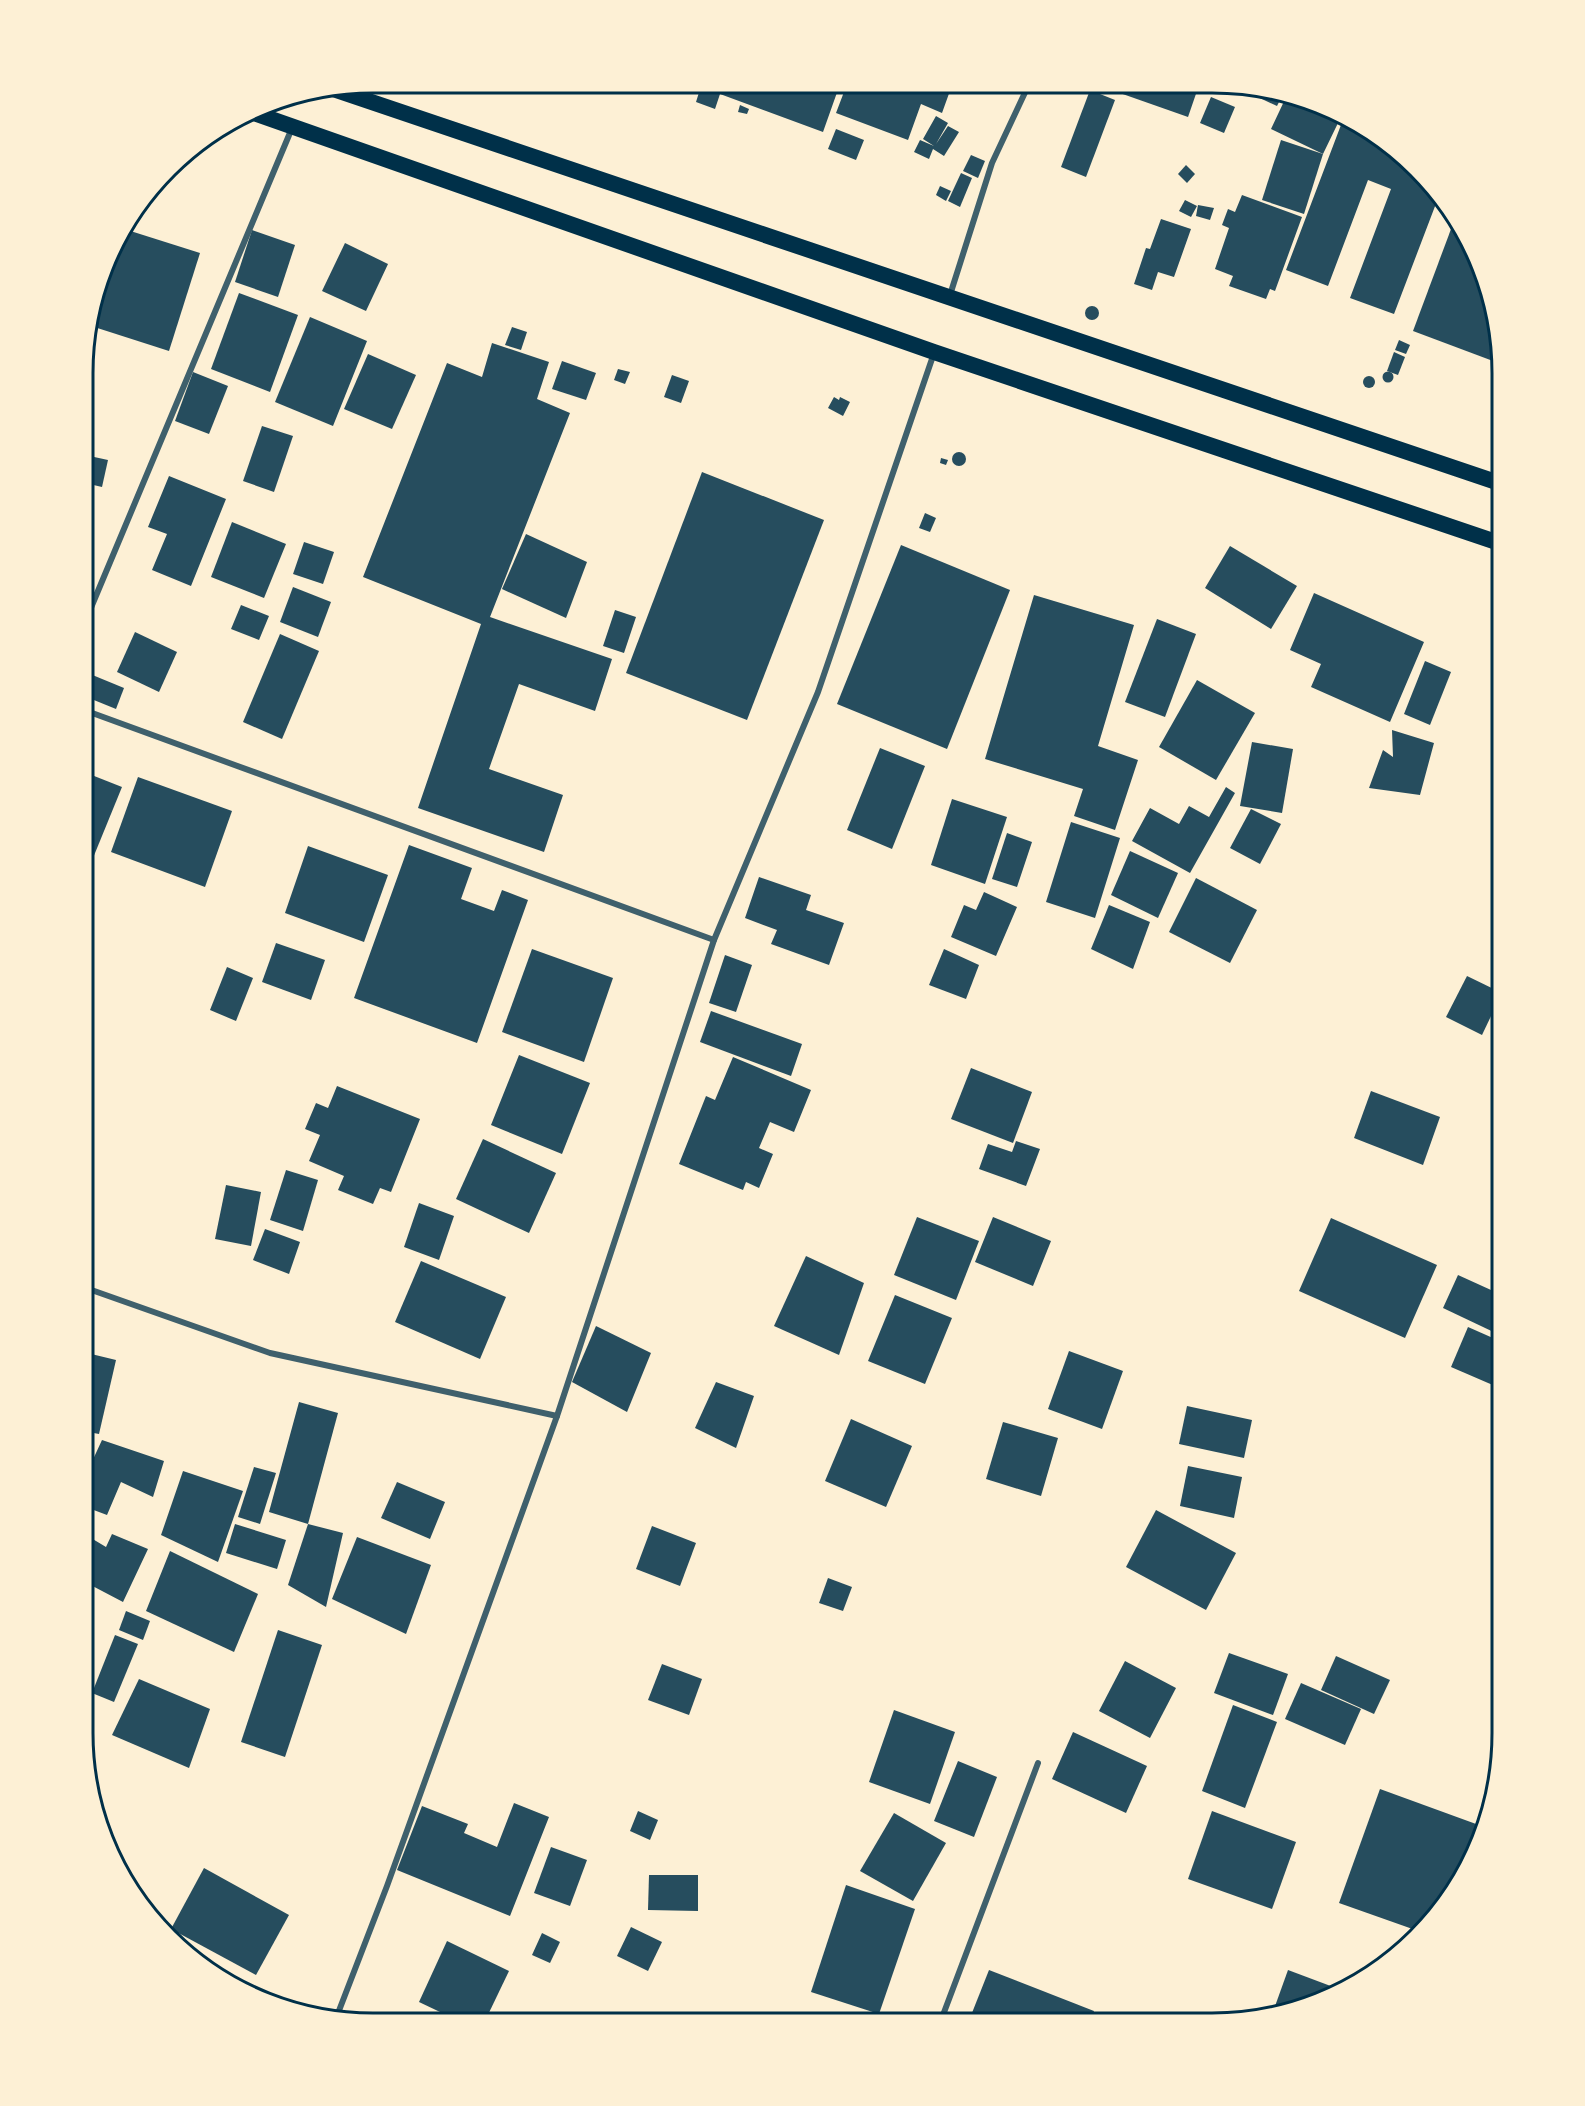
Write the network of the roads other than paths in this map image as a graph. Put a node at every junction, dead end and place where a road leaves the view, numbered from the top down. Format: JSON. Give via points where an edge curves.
{"nodes":[{"id":1,"x":1025,"y":93,"type":"edge"},
{"id":2,"x":349,"y":94,"type":"edge"},
{"id":3,"x":262,"y":116,"type":"edge"},
{"id":4,"x":292,"y":127,"type":"junction"},
{"id":5,"x":949,"y":298,"type":"junction"},
{"id":6,"x":934,"y":352,"type":"junction"},
{"id":7,"x":1492,"y":481,"type":"edge"},
{"id":8,"x":1492,"y":541,"type":"edge"},
{"id":9,"x":93,"y":601,"type":"edge"},
{"id":10,"x":93,"y":713,"type":"edge"},
{"id":11,"x":714,"y":940,"type":"junction"},
{"id":12,"x":93,"y":1291,"type":"edge"},
{"id":13,"x":557,"y":1416,"type":"junction"},
{"id":14,"x":1038,"y":1763,"type":"dead end"},
{"id":15,"x":339,"y":2011,"type":"edge"},
{"id":16,"x":944,"y":2013,"type":"edge"}],
"edges":[{"from":1,"to":5,"type":"street","via":[[992,164]]},
{"from":2,"to":5,"type":"highway"},
{"from":3,"to":4,"type":"highway"},
{"from":4,"to":6,"type":"highway"},
{"from":4,"to":9,"type":"street"},
{"from":5,"to":7,"type":"highway"},
{"from":6,"to":8,"type":"highway"},
{"from":6,"to":11,"type":"street","via":[[818,692]]},
{"from":10,"to":11,"type":"street"},
{"from":11,"to":13,"type":"street"},
{"from":12,"to":13,"type":"street","via":[[270,1353]]},
{"from":13,"to":15,"type":"street"},
{"from":14,"to":16,"type":"street"}]}
